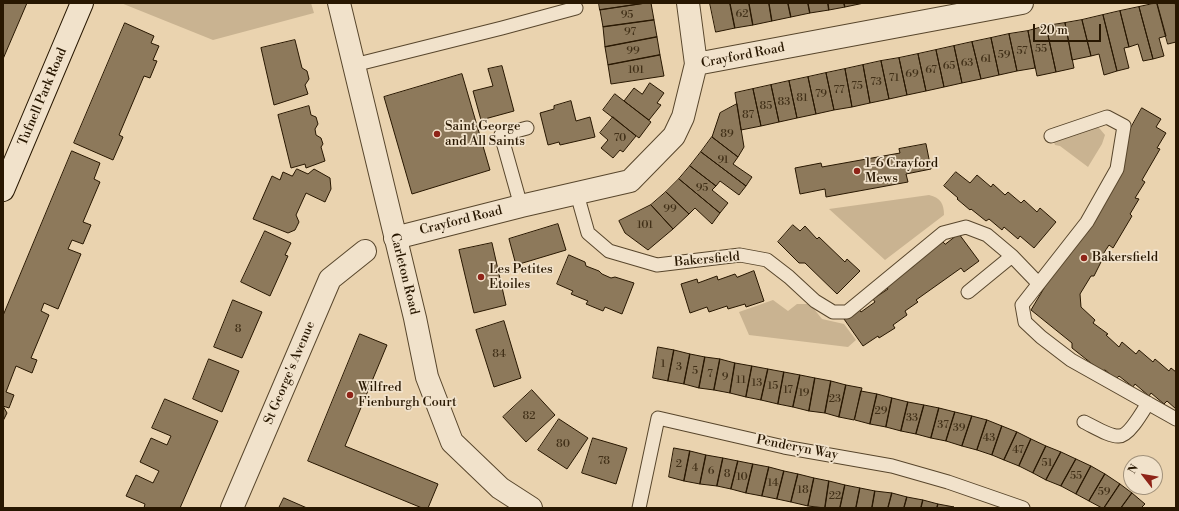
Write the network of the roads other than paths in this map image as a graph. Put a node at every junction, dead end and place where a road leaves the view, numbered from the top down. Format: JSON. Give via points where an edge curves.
{"nodes":[{"id":1,"x":82,"y":3,"type":"edge"},
{"id":2,"x":339,"y":3,"type":"edge"},
{"id":3,"x":688,"y":3,"type":"edge"},
{"id":4,"x":1022,"y":3,"type":"edge"},
{"id":5,"x":576,"y":8,"type":"dead end"},
{"id":6,"x":696,"y":64,"type":"junction"},
{"id":7,"x":354,"y":65,"type":"junction"},
{"id":8,"x":527,"y":128,"type":"dead end"},
{"id":9,"x":1051,"y":136,"type":"dead end"},
{"id":10,"x":3,"y":190,"type":"edge"},
{"id":11,"x":576,"y":194,"type":"junction"},
{"id":12,"x":521,"y":206,"type":"junction"},
{"id":13,"x":395,"y":238,"type":"junction"},
{"id":14,"x":365,"y":251,"type":"dead end"},
{"id":15,"x":1012,"y":256,"type":"junction"},
{"id":16,"x":1038,"y":283,"type":"junction"},
{"id":17,"x":968,"y":292,"type":"dead end"},
{"id":18,"x":1148,"y":403,"type":"junction"},
{"id":19,"x":1176,"y":419,"type":"edge"},
{"id":20,"x":1084,"y":422,"type":"dead end"},
{"id":21,"x":232,"y":508,"type":"edge"},
{"id":22,"x":531,"y":508,"type":"edge"},
{"id":23,"x":639,"y":508,"type":"edge"},
{"id":24,"x":1023,"y":508,"type":"edge"}],
"edges":[{"from":1,"to":10,"type":"street","name":"Tufnell Park Road"},
{"from":2,"to":7,"type":"street","name":"Carleton Road"},
{"from":3,"to":6,"type":"street"},
{"from":4,"to":6,"type":"street","name":"Crayford Road"},
{"from":5,"to":7,"type":"lane"},
{"from":6,"to":11,"type":"street","name":"Crayford Road","via":[[683,116],[674,136],[630,181]]},
{"from":7,"to":13,"type":"street","name":"Carleton Road"},
{"from":8,"to":12,"type":"lane","via":[[501,135]]},
{"from":9,"to":16,"type":"lane","via":[[1107,117],[1124,126],[1117,169],[1087,222]]},
{"from":11,"to":12,"type":"street","name":"Crayford Road"},
{"from":11,"to":15,"type":"lane","name":"Bakersfield","via":[[588,233],[609,251],[657,264],[740,255],[767,260],[833,312],[847,312],[943,233],[966,227],[987,235]]},
{"from":12,"to":13,"type":"street","name":"Crayford Road"},
{"from":13,"to":22,"type":"street","name":"Carleton Road","via":[[427,377],[452,442],[500,488]]},
{"from":14,"to":21,"type":"street","name":"St George's Avenue","via":[[330,279]]},
{"from":15,"to":16,"type":"lane","name":"Bakersfield"},
{"from":15,"to":17,"type":"lane"},
{"from":16,"to":18,"type":"lane","via":[[1022,305],[1025,322],[1071,360]]},
{"from":18,"to":19,"type":"lane"},
{"from":18,"to":20,"type":"lane","via":[[1127,433],[1120,436]]},
{"from":23,"to":24,"type":"lane","name":"Penderyn Way","via":[[658,418],[784,447],[892,466]]}]}
